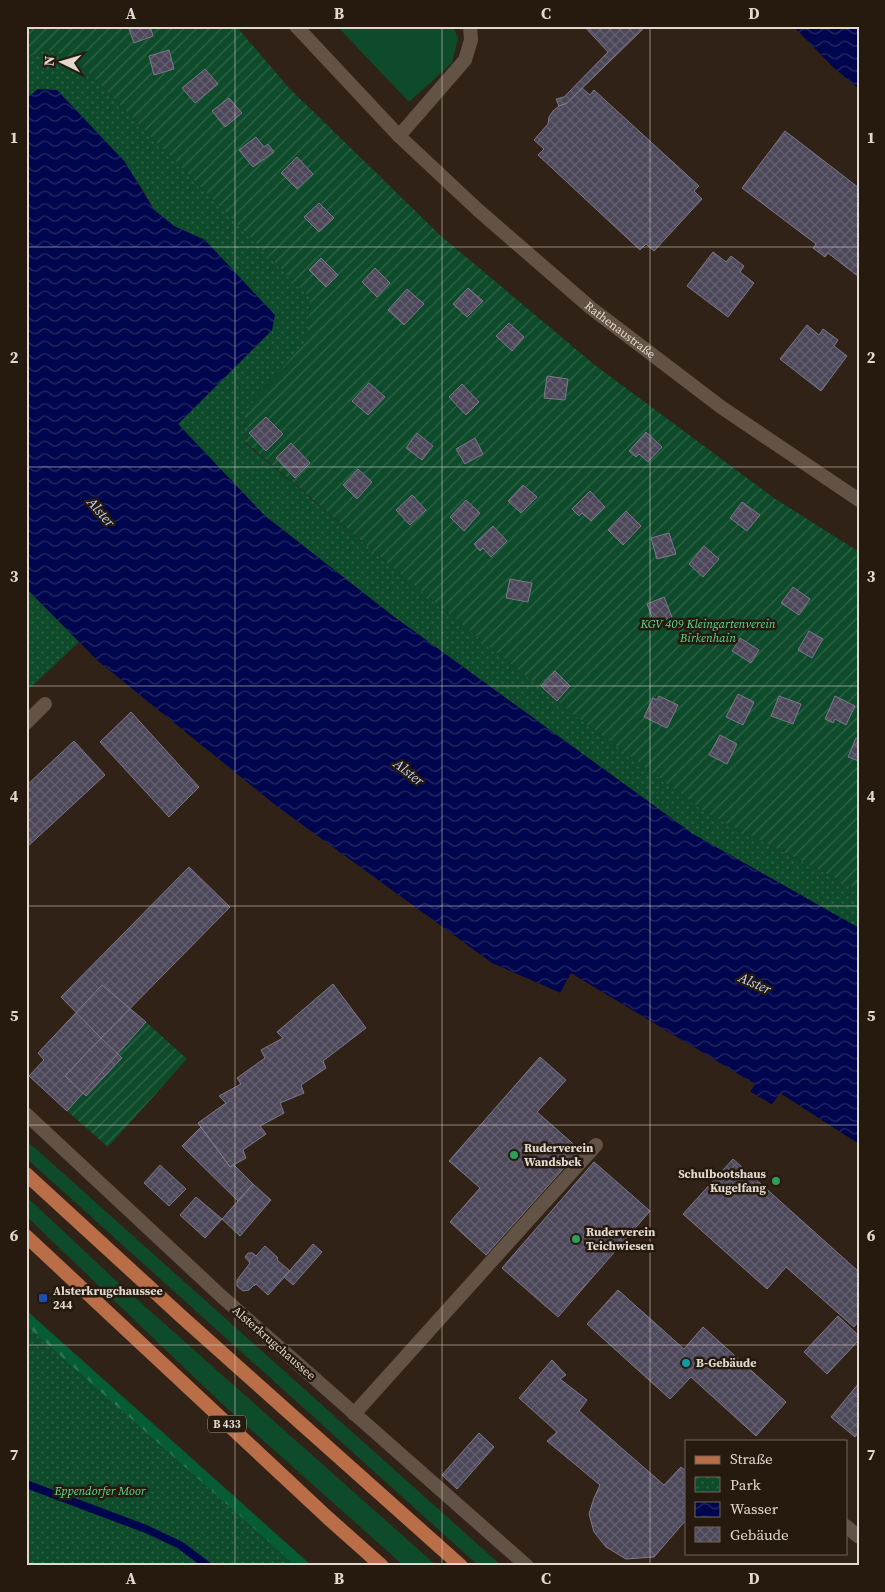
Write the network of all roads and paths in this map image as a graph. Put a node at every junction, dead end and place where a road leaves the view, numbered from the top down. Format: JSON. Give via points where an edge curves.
{"nodes":[{"id":1,"x":296,"y":26,"type":"edge"},
{"id":2,"x":470,"y":26,"type":"edge"},
{"id":3,"x":399,"y":136,"type":"junction"},
{"id":4,"x":859,"y":500,"type":"edge"},
{"id":5,"x":45,"y":704,"type":"dead end"},
{"id":6,"x":26,"y":723,"type":"edge"},
{"id":7,"x":26,"y":1114,"type":"edge"},
{"id":8,"x":596,"y":1145,"type":"dead end"},
{"id":9,"x":26,"y":1174,"type":"edge"},
{"id":10,"x":26,"y":1236,"type":"edge"},
{"id":11,"x":354,"y":1414,"type":"junction"},
{"id":12,"x":848,"y":1528,"type":"edge"},
{"id":13,"x":859,"y":1537,"type":"edge"},
{"id":14,"x":382,"y":1566,"type":"edge"},
{"id":15,"x":462,"y":1566,"type":"edge"},
{"id":16,"x":527,"y":1566,"type":"edge"}],
"edges":[{"from":1,"to":3,"type":"street","name":"Rathenaustraße"},
{"from":2,"to":3,"type":"street","via":[[471,40],[465,60]]},
{"from":3,"to":4,"type":"street","name":"Rathenaustraße","via":[[478,210],[620,331],[721,407]]},
{"from":5,"to":6,"type":"street"},
{"from":7,"to":11,"type":"street","name":"Alsterkrugchaussee","via":[[220,1295]]},
{"from":8,"to":11,"type":"street"},
{"from":9,"to":15,"type":"main road"},
{"from":10,"to":14,"type":"main road","number":"B 433"},
{"from":11,"to":16,"type":"street","name":"Alsterkrugchaussee"},
{"from":12,"to":13,"type":"street"}]}
